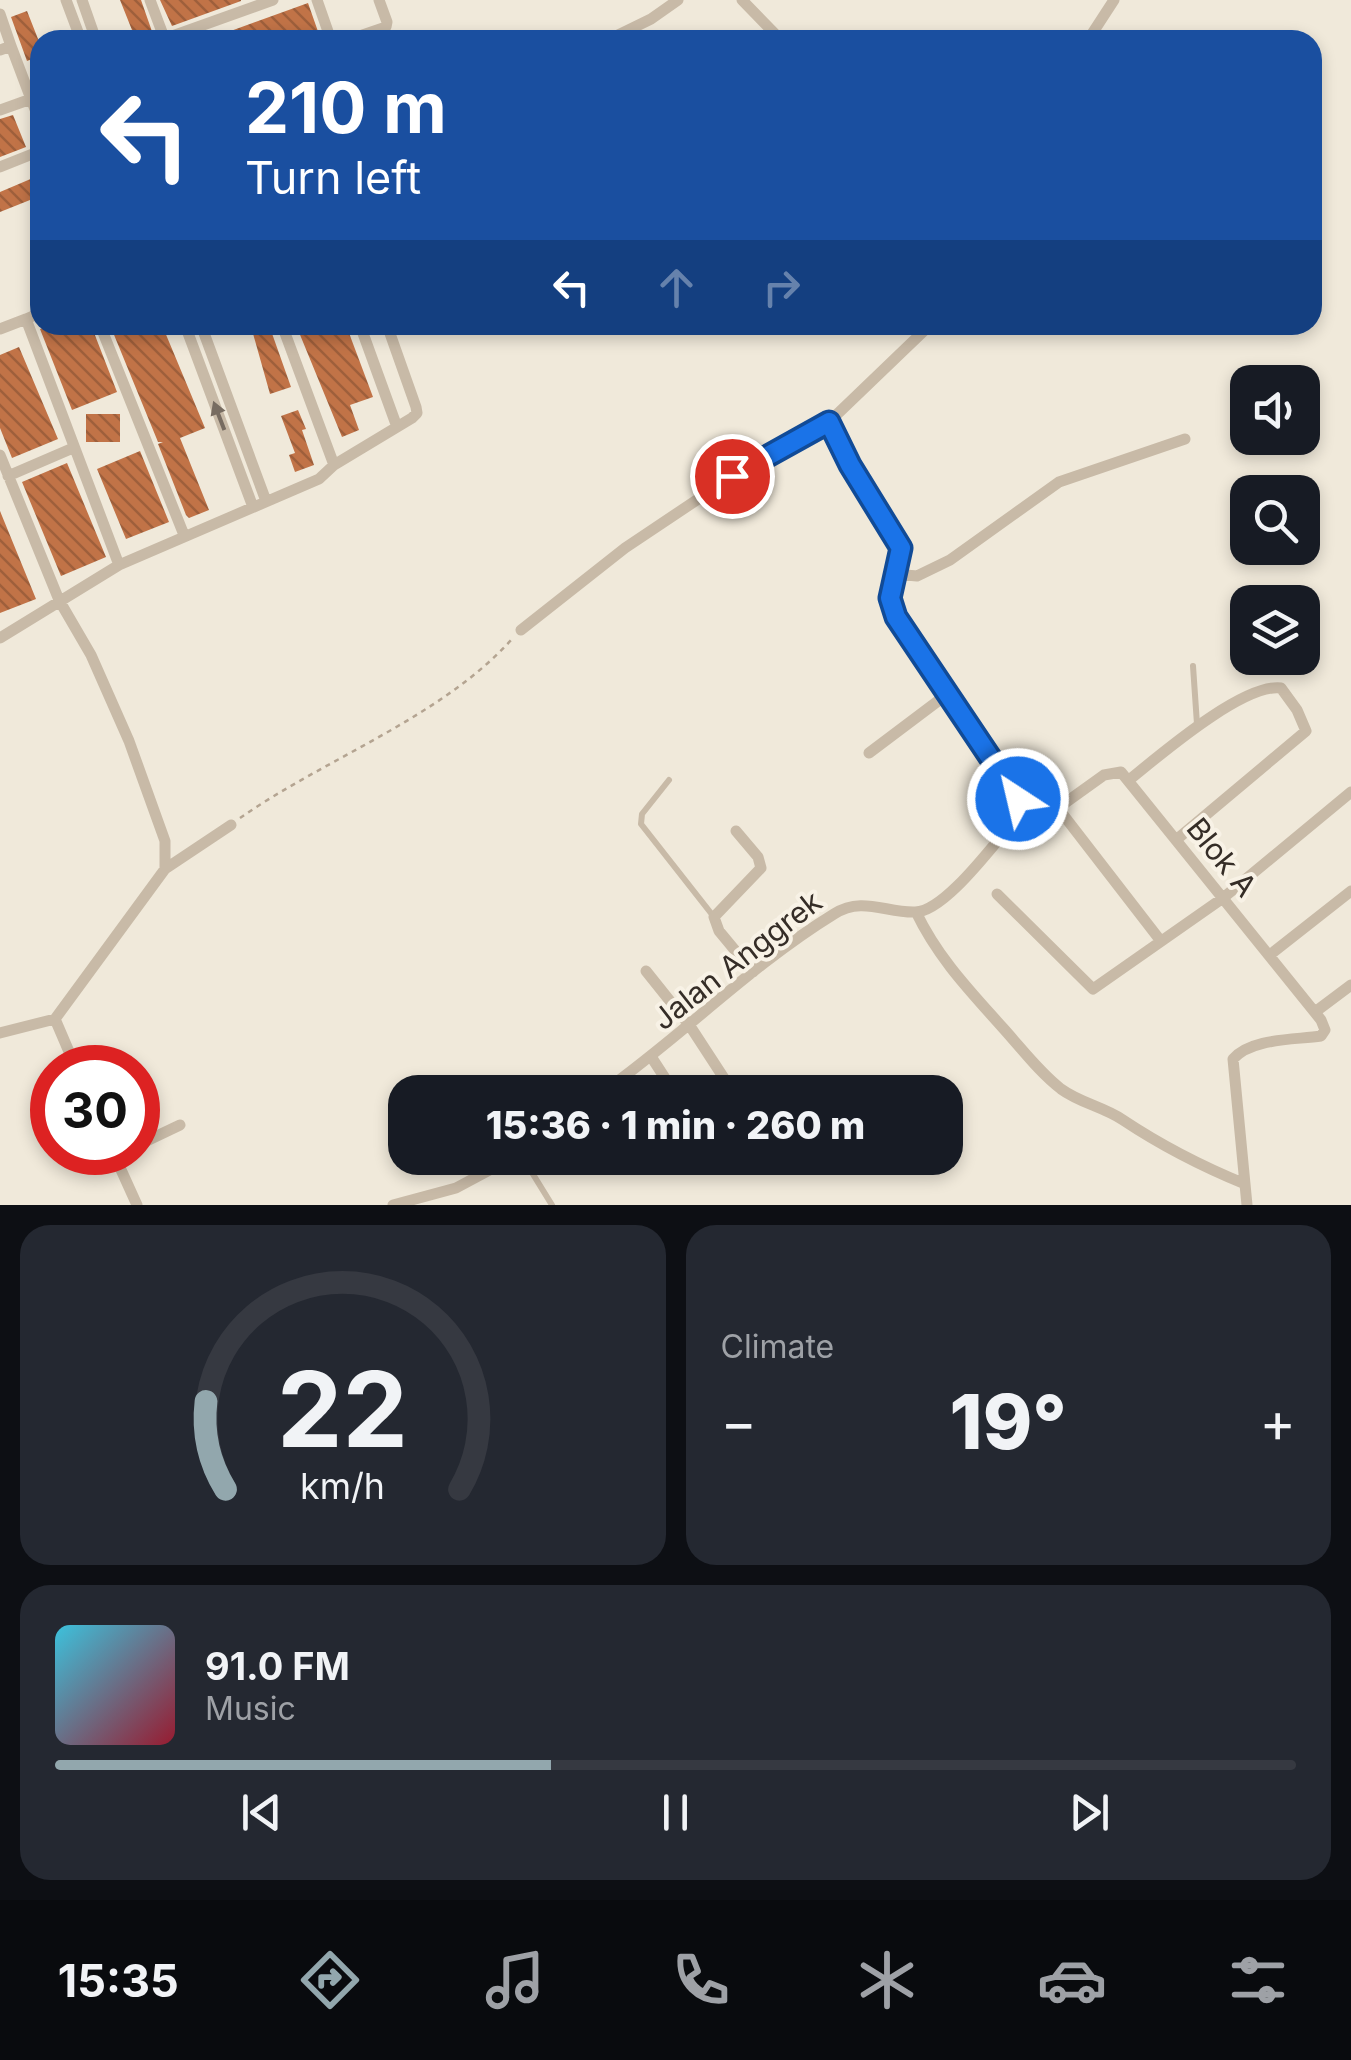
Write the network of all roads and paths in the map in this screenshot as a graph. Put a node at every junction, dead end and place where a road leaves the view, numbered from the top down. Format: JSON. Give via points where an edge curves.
{"nodes":[{"id":1,"x":66,"y":0,"type":"edge"},
{"id":2,"x":82,"y":0,"type":"edge"},
{"id":3,"x":150,"y":0,"type":"edge"},
{"id":4,"x":273,"y":0,"type":"edge"},
{"id":5,"x":317,"y":0,"type":"edge"},
{"id":6,"x":379,"y":0,"type":"edge"},
{"id":7,"x":678,"y":0,"type":"edge"},
{"id":8,"x":742,"y":0,"type":"edge"},
{"id":9,"x":1114,"y":0,"type":"edge"},
{"id":10,"x":0,"y":14,"type":"edge"},
{"id":11,"x":76,"y":30,"type":"edge"},
{"id":12,"x":92,"y":30,"type":"edge"},
{"id":13,"x":162,"y":30,"type":"edge"},
{"id":14,"x":190,"y":30,"type":"edge"},
{"id":15,"x":328,"y":30,"type":"edge"},
{"id":16,"x":377,"y":30,"type":"edge"},
{"id":17,"x":628,"y":30,"type":"edge"},
{"id":18,"x":770,"y":30,"type":"edge"},
{"id":19,"x":1094,"y":30,"type":"edge"},
{"id":20,"x":6,"y":48,"type":"edge"},
{"id":21,"x":30,"y":97,"type":"edge"},
{"id":22,"x":30,"y":99,"type":"edge"},
{"id":23,"x":0,"y":110,"type":"edge"},
{"id":24,"x":30,"y":156,"type":"edge"},
{"id":25,"x":0,"y":166,"type":"edge"},
{"id":26,"x":30,"y":317,"type":"edge"},
{"id":27,"x":26,"y":319,"type":"junction"},
{"id":28,"x":0,"y":329,"type":"edge"},
{"id":29,"x":30,"y":330,"type":"edge"},
{"id":30,"x":32,"y":335,"type":"edge"},
{"id":31,"x":104,"y":335,"type":"edge"},
{"id":32,"x":189,"y":335,"type":"edge"},
{"id":33,"x":204,"y":335,"type":"edge"},
{"id":34,"x":286,"y":335,"type":"edge"},
{"id":35,"x":364,"y":335,"type":"edge"},
{"id":36,"x":391,"y":335,"type":"edge"},
{"id":37,"x":920,"y":335,"type":"edge"},
{"id":38,"x":829,"y":422,"type":"junction"},
{"id":39,"x":396,"y":427,"type":"junction"},
{"id":40,"x":1185,"y":438,"type":"dead end"},
{"id":41,"x":74,"y":448,"type":"junction"},
{"id":42,"x":0,"y":456,"type":"edge"},
{"id":43,"x":334,"y":465,"type":"junction"},
{"id":44,"x":8,"y":476,"type":"junction"},
{"id":45,"x":259,"y":504,"type":"junction"},
{"id":46,"x":184,"y":535,"type":"junction"},
{"id":47,"x":120,"y":564,"type":"junction"},
{"id":48,"x":896,"y":574,"type":"junction"},
{"id":49,"x":60,"y":600,"type":"junction"},
{"id":50,"x":521,"y":630,"type":"joint"},
{"id":51,"x":0,"y":638,"type":"edge"},
{"id":52,"x":1193,"y":666,"type":"dead end"},
{"id":53,"x":946,"y":695,"type":"junction"},
{"id":54,"x":1198,"y":726,"type":"junction"},
{"id":55,"x":869,"y":753,"type":"dead end"},
{"id":56,"x":669,"y":780,"type":"dead end"},
{"id":57,"x":1129,"y":780,"type":"junction"},
{"id":58,"x":1351,"y":792,"type":"edge"},
{"id":59,"x":1018,"y":799,"type":"junction"},
{"id":60,"x":1058,"y":808,"type":"junction"},
{"id":61,"x":231,"y":824,"type":"joint"},
{"id":62,"x":736,"y":831,"type":"dead end"},
{"id":63,"x":1176,"y":840,"type":"junction"},
{"id":64,"x":164,"y":869,"type":"junction"},
{"id":65,"x":1351,"y":891,"type":"edge"},
{"id":66,"x":997,"y":894,"type":"dead end"},
{"id":67,"x":1223,"y":898,"type":"junction"},
{"id":68,"x":916,"y":912,"type":"junction"},
{"id":69,"x":714,"y":917,"type":"junction"},
{"id":70,"x":1160,"y":940,"type":"junction"},
{"id":71,"x":1271,"y":954,"type":"junction"},
{"id":72,"x":646,"y":971,"type":"dead end"},
{"id":73,"x":753,"y":972,"type":"junction"},
{"id":74,"x":1351,"y":984,"type":"edge"},
{"id":75,"x":1315,"y":1012,"type":"junction"},
{"id":76,"x":55,"y":1018,"type":"junction"},
{"id":77,"x":690,"y":1026,"type":"junction"},
{"id":78,"x":0,"y":1033,"type":"edge"},
{"id":79,"x":66,"y":1045,"type":"edge"},
{"id":80,"x":652,"y":1058,"type":"junction"},
{"id":81,"x":630,"y":1075,"type":"edge"},
{"id":82,"x":663,"y":1075,"type":"edge"},
{"id":83,"x":722,"y":1075,"type":"edge"},
{"id":84,"x":180,"y":1126,"type":"dead end"},
{"id":85,"x":160,"y":1136,"type":"edge"},
{"id":86,"x":126,"y":1175,"type":"edge"},
{"id":87,"x":480,"y":1175,"type":"edge"},
{"id":88,"x":533,"y":1175,"type":"edge"},
{"id":89,"x":1244,"y":1184,"type":"junction"},
{"id":90,"x":138,"y":1205,"type":"edge"},
{"id":91,"x":393,"y":1205,"type":"edge"},
{"id":92,"x":552,"y":1205,"type":"edge"},
{"id":93,"x":1246,"y":1205,"type":"edge"}],
"edges":[{"from":1,"to":11,"type":"street"},
{"from":2,"to":12,"type":"street"},
{"from":3,"to":13,"type":"street"},
{"from":4,"to":14,"type":"street"},
{"from":5,"to":15,"type":"street"},
{"from":6,"to":16,"type":"street","via":[[386,27]]},
{"from":7,"to":17,"type":"street"},
{"from":8,"to":18,"type":"street"},
{"from":9,"to":19,"type":"street"},
{"from":10,"to":20,"type":"street"},
{"from":20,"to":21,"type":"street"},
{"from":22,"to":23,"type":"street"},
{"from":24,"to":25,"type":"street"},
{"from":26,"to":27,"type":"street"},
{"from":27,"to":28,"type":"street"},
{"from":27,"to":29,"type":"street"},
{"from":30,"to":41,"type":"street"},
{"from":31,"to":46,"type":"street"},
{"from":45,"to":32,"type":"street","one_way":true},
{"from":33,"to":45,"type":"street"},
{"from":34,"to":43,"type":"street"},
{"from":35,"to":39,"type":"street"},
{"from":36,"to":39,"type":"street","via":[[417,413]]},
{"from":37,"to":38,"type":"street"},
{"from":38,"to":48,"type":"street","via":[[901,548]]},
{"from":38,"to":50,"type":"street","via":[[755,461],[625,548]]},
{"from":39,"to":43,"type":"street"},
{"from":40,"to":48,"type":"street","via":[[1059,482],[950,560],[917,576]]},
{"from":41,"to":44,"type":"street"},
{"from":41,"to":47,"type":"street"},
{"from":42,"to":44,"type":"street"},
{"from":43,"to":45,"type":"street","via":[[319,479]]},
{"from":44,"to":49,"type":"street"},
{"from":45,"to":46,"type":"street"},
{"from":46,"to":47,"type":"street"},
{"from":47,"to":49,"type":"street"},
{"from":48,"to":53,"type":"street","via":[[891,607]]},
{"from":49,"to":51,"type":"street"},
{"from":49,"to":64,"type":"street","via":[[130,741],[165,841]]},
{"from":50,"to":61,"type":"path","via":[[473,677]]},
{"from":52,"to":54,"type":"lane"},
{"from":53,"to":55,"type":"street"},
{"from":53,"to":59,"type":"street"},
{"from":54,"to":57,"type":"street"},
{"from":54,"to":63,"type":"street","via":[[1272,687],[1281,688],[1306,730]]},
{"from":56,"to":69,"type":"lane","via":[[641,824]]},
{"from":57,"to":60,"type":"street","via":[[1121,772],[1104,776]]},
{"from":57,"to":63,"type":"street","name":"Blok A"},
{"from":58,"to":67,"type":"street"},
{"from":59,"to":60,"type":"street","via":[[1038,794]]},
{"from":59,"to":68,"type":"street","via":[[1015,820],[981,858],[947,895]]},
{"from":60,"to":70,"type":"street"},
{"from":61,"to":64,"type":"street"},
{"from":62,"to":69,"type":"street","via":[[761,868]]},
{"from":63,"to":67,"type":"street","name":"Blok A"},
{"from":64,"to":76,"type":"street"},
{"from":65,"to":71,"type":"street"},
{"from":66,"to":70,"type":"street","via":[[1089,988]]},
{"from":67,"to":70,"type":"street"},
{"from":67,"to":71,"type":"street","name":"Blok A"},
{"from":68,"to":73,"type":"street","name":"Jalan Anggrek","via":[[844,908]]},
{"from":68,"to":89,"type":"street","via":[[960,983],[1048,1079],[1149,1139]]},
{"from":69,"to":73,"type":"street"},
{"from":71,"to":75,"type":"street","name":"Blok A"},
{"from":72,"to":77,"type":"street"},
{"from":73,"to":77,"type":"street","name":"Jalan Anggrek"},
{"from":74,"to":75,"type":"street"},
{"from":75,"to":89,"type":"street","name":"Blok A","via":[[1324,1034],[1243,1050],[1233,1059]]},
{"from":76,"to":78,"type":"street"},
{"from":76,"to":79,"type":"street"},
{"from":77,"to":80,"type":"street","name":"Jalan Anggrek"},
{"from":77,"to":83,"type":"street"},
{"from":80,"to":81,"type":"street","name":"Jalan Anggrek"},
{"from":80,"to":82,"type":"street"},
{"from":84,"to":85,"type":"street"},
{"from":86,"to":90,"type":"street"},
{"from":87,"to":91,"type":"street"},
{"from":88,"to":92,"type":"lane"},
{"from":89,"to":93,"type":"street"}]}
